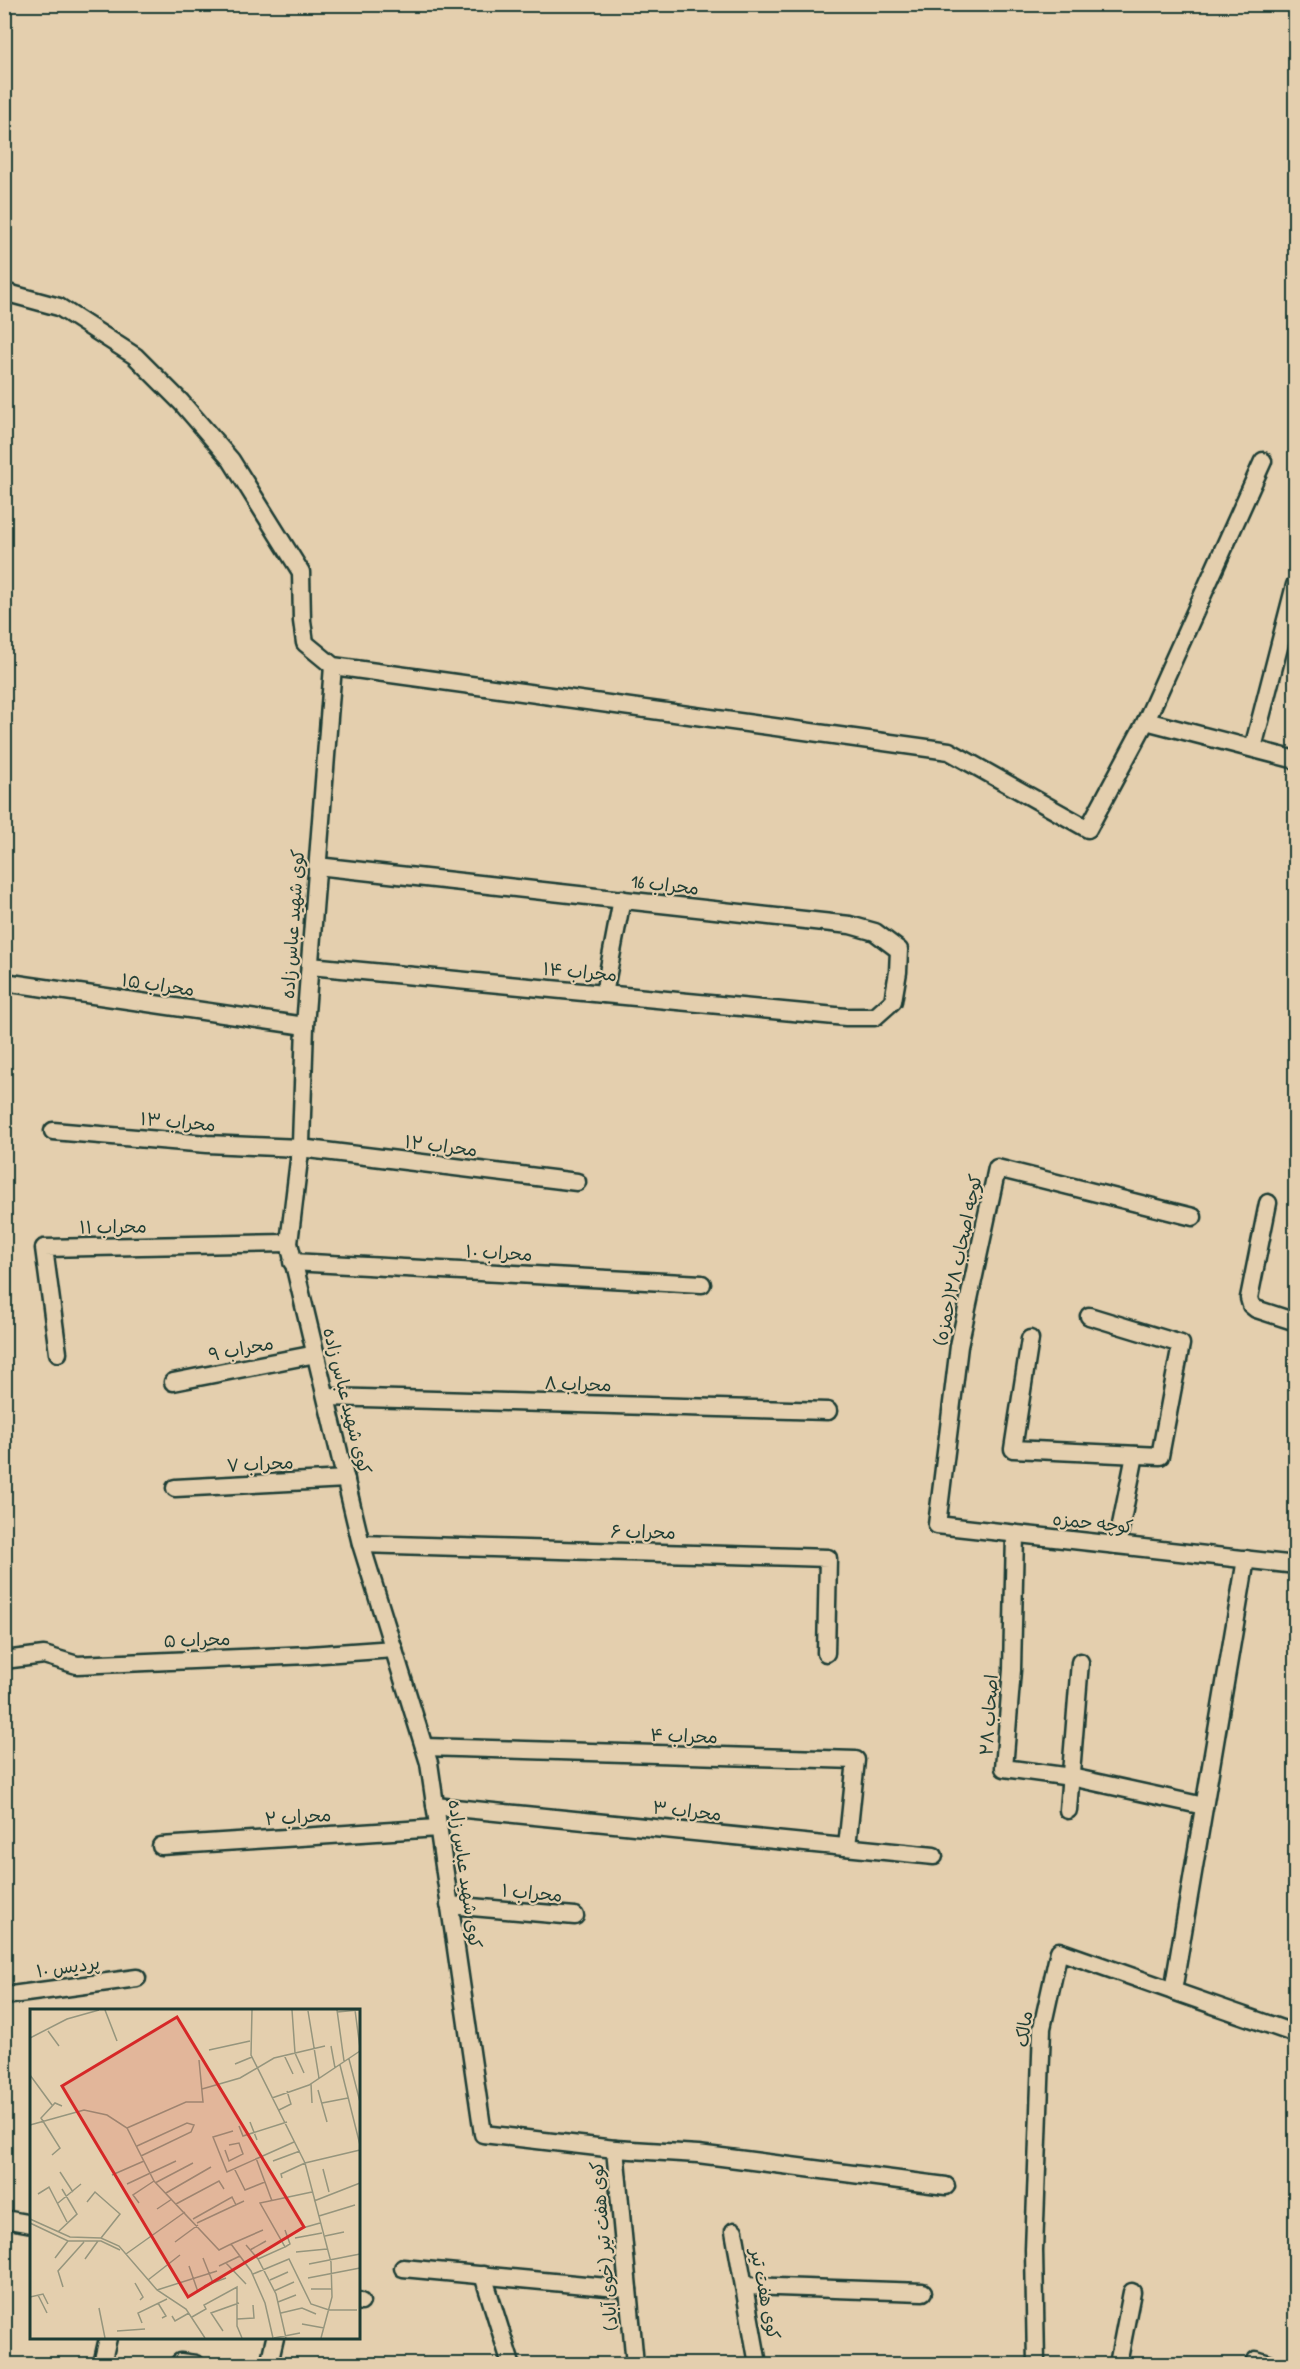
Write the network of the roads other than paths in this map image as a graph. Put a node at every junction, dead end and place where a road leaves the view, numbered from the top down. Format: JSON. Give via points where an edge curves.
{"nodes":[{"id":1,"x":4,"y":291,"type":"edge"},
{"id":2,"x":1263,"y":461,"type":"dead end"},
{"id":3,"x":1295,"y":585,"type":"edge"},
{"id":4,"x":333,"y":666,"type":"junction"},
{"id":5,"x":1146,"y":721,"type":"junction"},
{"id":6,"x":1253,"y":748,"type":"junction"},
{"id":7,"x":1296,"y":760,"type":"edge"},
{"id":8,"x":317,"y":866,"type":"junction"},
{"id":9,"x":622,"y":899,"type":"junction"},
{"id":10,"x":310,"y":966,"type":"junction"},
{"id":11,"x":4,"y":982,"type":"edge"},
{"id":12,"x":604,"y":994,"type":"junction"},
{"id":13,"x":846,"y":1017,"type":"joint"},
{"id":14,"x":305,"y":1026,"type":"junction"},
{"id":15,"x":52,"y":1131,"type":"dead end"},
{"id":16,"x":300,"y":1148,"type":"junction"},
{"id":17,"x":577,"y":1182,"type":"dead end"},
{"id":18,"x":1268,"y":1203,"type":"dead end"},
{"id":19,"x":1193,"y":1217,"type":"dead end"},
{"id":20,"x":289,"y":1243,"type":"junction"},
{"id":21,"x":292,"y":1262,"type":"junction"},
{"id":22,"x":702,"y":1284,"type":"dead end"},
{"id":23,"x":1089,"y":1316,"type":"dead end"},
{"id":24,"x":1296,"y":1322,"type":"edge"},
{"id":25,"x":1030,"y":1339,"type":"dead end"},
{"id":26,"x":58,"y":1353,"type":"dead end"},
{"id":27,"x":316,"y":1353,"type":"junction"},
{"id":28,"x":173,"y":1382,"type":"dead end"},
{"id":29,"x":327,"y":1397,"type":"junction"},
{"id":30,"x":828,"y":1411,"type":"dead end"},
{"id":31,"x":1134,"y":1455,"type":"junction"},
{"id":32,"x":346,"y":1479,"type":"junction"},
{"id":33,"x":175,"y":1488,"type":"dead end"},
{"id":34,"x":937,"y":1525,"type":"joint"},
{"id":35,"x":1015,"y":1534,"type":"junction"},
{"id":36,"x":361,"y":1544,"type":"junction"},
{"id":37,"x":1118,"y":1545,"type":"junction"},
{"id":38,"x":1246,"y":1560,"type":"junction"},
{"id":39,"x":1296,"y":1565,"type":"edge"},
{"id":40,"x":394,"y":1649,"type":"junction"},
{"id":41,"x":826,"y":1653,"type":"dead end"},
{"id":42,"x":4,"y":1660,"type":"edge"},
{"id":43,"x":1080,"y":1662,"type":"dead end"},
{"id":44,"x":424,"y":1747,"type":"junction"},
{"id":45,"x":1071,"y":1777,"type":"junction"},
{"id":46,"x":435,"y":1806,"type":"junction"},
{"id":47,"x":1204,"y":1806,"type":"junction"},
{"id":48,"x":1068,"y":1810,"type":"dead end"},
{"id":49,"x":438,"y":1828,"type":"junction"},
{"id":50,"x":161,"y":1846,"type":"dead end"},
{"id":51,"x":847,"y":1847,"type":"junction"},
{"id":52,"x":934,"y":1856,"type":"dead end"},
{"id":53,"x":449,"y":1905,"type":"junction"},
{"id":54,"x":574,"y":1916,"type":"dead end"},
{"id":55,"x":137,"y":1978,"type":"dead end"},
{"id":56,"x":1173,"y":1991,"type":"junction"},
{"id":57,"x":4,"y":1996,"type":"edge"},
{"id":58,"x":1296,"y":2034,"type":"edge"},
{"id":59,"x":483,"y":2134,"type":"joint"},
{"id":60,"x":615,"y":2149,"type":"junction"},
{"id":61,"x":946,"y":2186,"type":"dead end"},
{"id":62,"x":4,"y":2219,"type":"edge"},
{"id":63,"x":30,"y":2224,"type":"edge"},
{"id":64,"x":734,"y":2231,"type":"dead end"},
{"id":65,"x":403,"y":2268,"type":"dead end"},
{"id":66,"x":483,"y":2275,"type":"junction"},
{"id":67,"x":744,"y":2286,"type":"junction"},
{"id":68,"x":628,"y":2289,"type":"junction"},
{"id":69,"x":923,"y":2292,"type":"dead end"},
{"id":70,"x":1132,"y":2292,"type":"dead end"},
{"id":71,"x":108,"y":2339,"type":"edge"},
{"id":72,"x":275,"y":2339,"type":"edge"},
{"id":73,"x":102,"y":2364,"type":"edge"},
{"id":74,"x":269,"y":2364,"type":"edge"},
{"id":75,"x":511,"y":2364,"type":"edge"},
{"id":76,"x":635,"y":2364,"type":"edge"},
{"id":77,"x":758,"y":2364,"type":"edge"},
{"id":78,"x":1036,"y":2364,"type":"edge"},
{"id":79,"x":1118,"y":2364,"type":"edge"}],
"edges":[{"from":1,"to":4,"type":"street","via":[[59,307],[135,356],[181,402],[231,460],[302,572],[305,643]]},
{"from":2,"to":5,"type":"street"},
{"from":3,"to":6,"type":"street"},
{"from":4,"to":5,"type":"street","via":[[949,751],[1088,829]]},
{"from":4,"to":8,"type":"street","name":"کوی شهید عباس زاده"},
{"from":5,"to":6,"type":"street"},
{"from":6,"to":7,"type":"street"},
{"from":8,"to":9,"type":"street","name":"محراب 16"},
{"from":8,"to":10,"type":"street","name":"کوی شهید عباس زاده"},
{"from":9,"to":12,"type":"street"},
{"from":9,"to":13,"type":"street","name":"محراب 16","via":[[850,925],[875,932],[899,950],[893,1001],[875,1017]]},
{"from":10,"to":12,"type":"street","name":"محراب ۱۴"},
{"from":10,"to":14,"type":"street","name":"کوی شهید عباس زاده"},
{"from":11,"to":14,"type":"street","name":"محراب ۱۵"},
{"from":12,"to":13,"type":"street","name":"محراب ۱۴"},
{"from":14,"to":16,"type":"street","name":"کوی شهید عباس زاده"},
{"from":15,"to":16,"type":"street","name":"محراب ۱۳"},
{"from":16,"to":17,"type":"street","name":"محراب ۱۲"},
{"from":16,"to":20,"type":"street","name":"کوی شهید عباس زاده"},
{"from":18,"to":24,"type":"street","via":[[1249,1298],[1256,1310]]},
{"from":19,"to":34,"type":"street","name":"کوچه اصحاب ۲۸(حمزه)","via":[[997,1168],[959,1346]]},
{"from":20,"to":21,"type":"street","name":"کوی شهید عباس زاده"},
{"from":20,"to":26,"type":"street","name":"محراب ۱۱","via":[[44,1248]]},
{"from":21,"to":22,"type":"street","name":"محراب ۱۰"},
{"from":21,"to":27,"type":"street","name":"کوی شهید عباس زاده"},
{"from":23,"to":31,"type":"street","via":[[1181,1344],[1160,1456]]},
{"from":25,"to":31,"type":"street","via":[[1013,1449]]},
{"from":27,"to":28,"type":"street","name":"محراب ۹"},
{"from":27,"to":29,"type":"street","name":"کوی شهید عباس زاده"},
{"from":29,"to":30,"type":"street","name":"محراب ۸"},
{"from":29,"to":32,"type":"street","name":"کوی شهید عباس زاده"},
{"from":31,"to":37,"type":"street"},
{"from":32,"to":33,"type":"street","name":"محراب ۷"},
{"from":32,"to":36,"type":"street","name":"کوی شهید عباس زاده"},
{"from":34,"to":35,"type":"street","name":"کوچه حمزه"},
{"from":35,"to":37,"type":"street","name":"کوچه حمزه"},
{"from":35,"to":45,"type":"street","name":"اصحاب ۲۸","via":[[1012,1670],[1004,1768]]},
{"from":36,"to":40,"type":"street","name":"کوی شهید عباس زاده"},
{"from":36,"to":41,"type":"street","name":"محراب ۶","via":[[828,1558]]},
{"from":37,"to":38,"type":"street","name":"کوچه حمزه"},
{"from":38,"to":39,"type":"street","name":"کوچه حمزه"},
{"from":38,"to":47,"type":"street"},
{"from":40,"to":42,"type":"street","name":"محراب ۵","via":[[76,1665],[44,1654]]},
{"from":40,"to":44,"type":"street","name":"کوی شهید عباس زاده"},
{"from":43,"to":45,"type":"street"},
{"from":44,"to":46,"type":"street","name":"کوی شهید عباس زاده"},
{"from":44,"to":51,"type":"street","name":"محراب ۴","via":[[856,1760]]},
{"from":45,"to":47,"type":"street","name":"اصحاب ۲۸"},
{"from":45,"to":48,"type":"street"},
{"from":46,"to":49,"type":"street","name":"کوی شهید عباس زاده"},
{"from":46,"to":51,"type":"street","name":"محراب ۳"},
{"from":47,"to":56,"type":"street"},
{"from":49,"to":50,"type":"street","name":"محراب ۲"},
{"from":49,"to":53,"type":"street","name":"کوی شهید عباس زاده"},
{"from":51,"to":52,"type":"street","name":"محراب ۳"},
{"from":53,"to":54,"type":"street","name":"محراب ۱"},
{"from":53,"to":59,"type":"street","name":"کوی شهید عباس زاده"},
{"from":55,"to":57,"type":"street","name":"پردیس ۱۰"},
{"from":56,"to":58,"type":"street","name":"مالک"},
{"from":56,"to":78,"type":"street","name":"مالک","via":[[1059,1951],[1042,2028],[1034,2250]]},
{"from":59,"to":60,"type":"street","name":"کوی هفت تیر (خوی آباد)"},
{"from":60,"to":61,"type":"street","via":[[698,2154]]},
{"from":60,"to":68,"type":"street","name":"کوی هفت تیر (خوی آباد)"},
{"from":62,"to":63,"type":"street"},
{"from":64,"to":67,"type":"street","name":"کوی هفت تیر"},
{"from":65,"to":66,"type":"street"},
{"from":66,"to":68,"type":"street"},
{"from":66,"to":75,"type":"street"},
{"from":67,"to":69,"type":"street"},
{"from":67,"to":77,"type":"street","name":"کوی هفت تیر"},
{"from":68,"to":76,"type":"street","name":"کوی هفت تیر (خوی آباد)"},
{"from":70,"to":79,"type":"street"},
{"from":71,"to":73,"type":"street"},
{"from":72,"to":74,"type":"street"}]}
